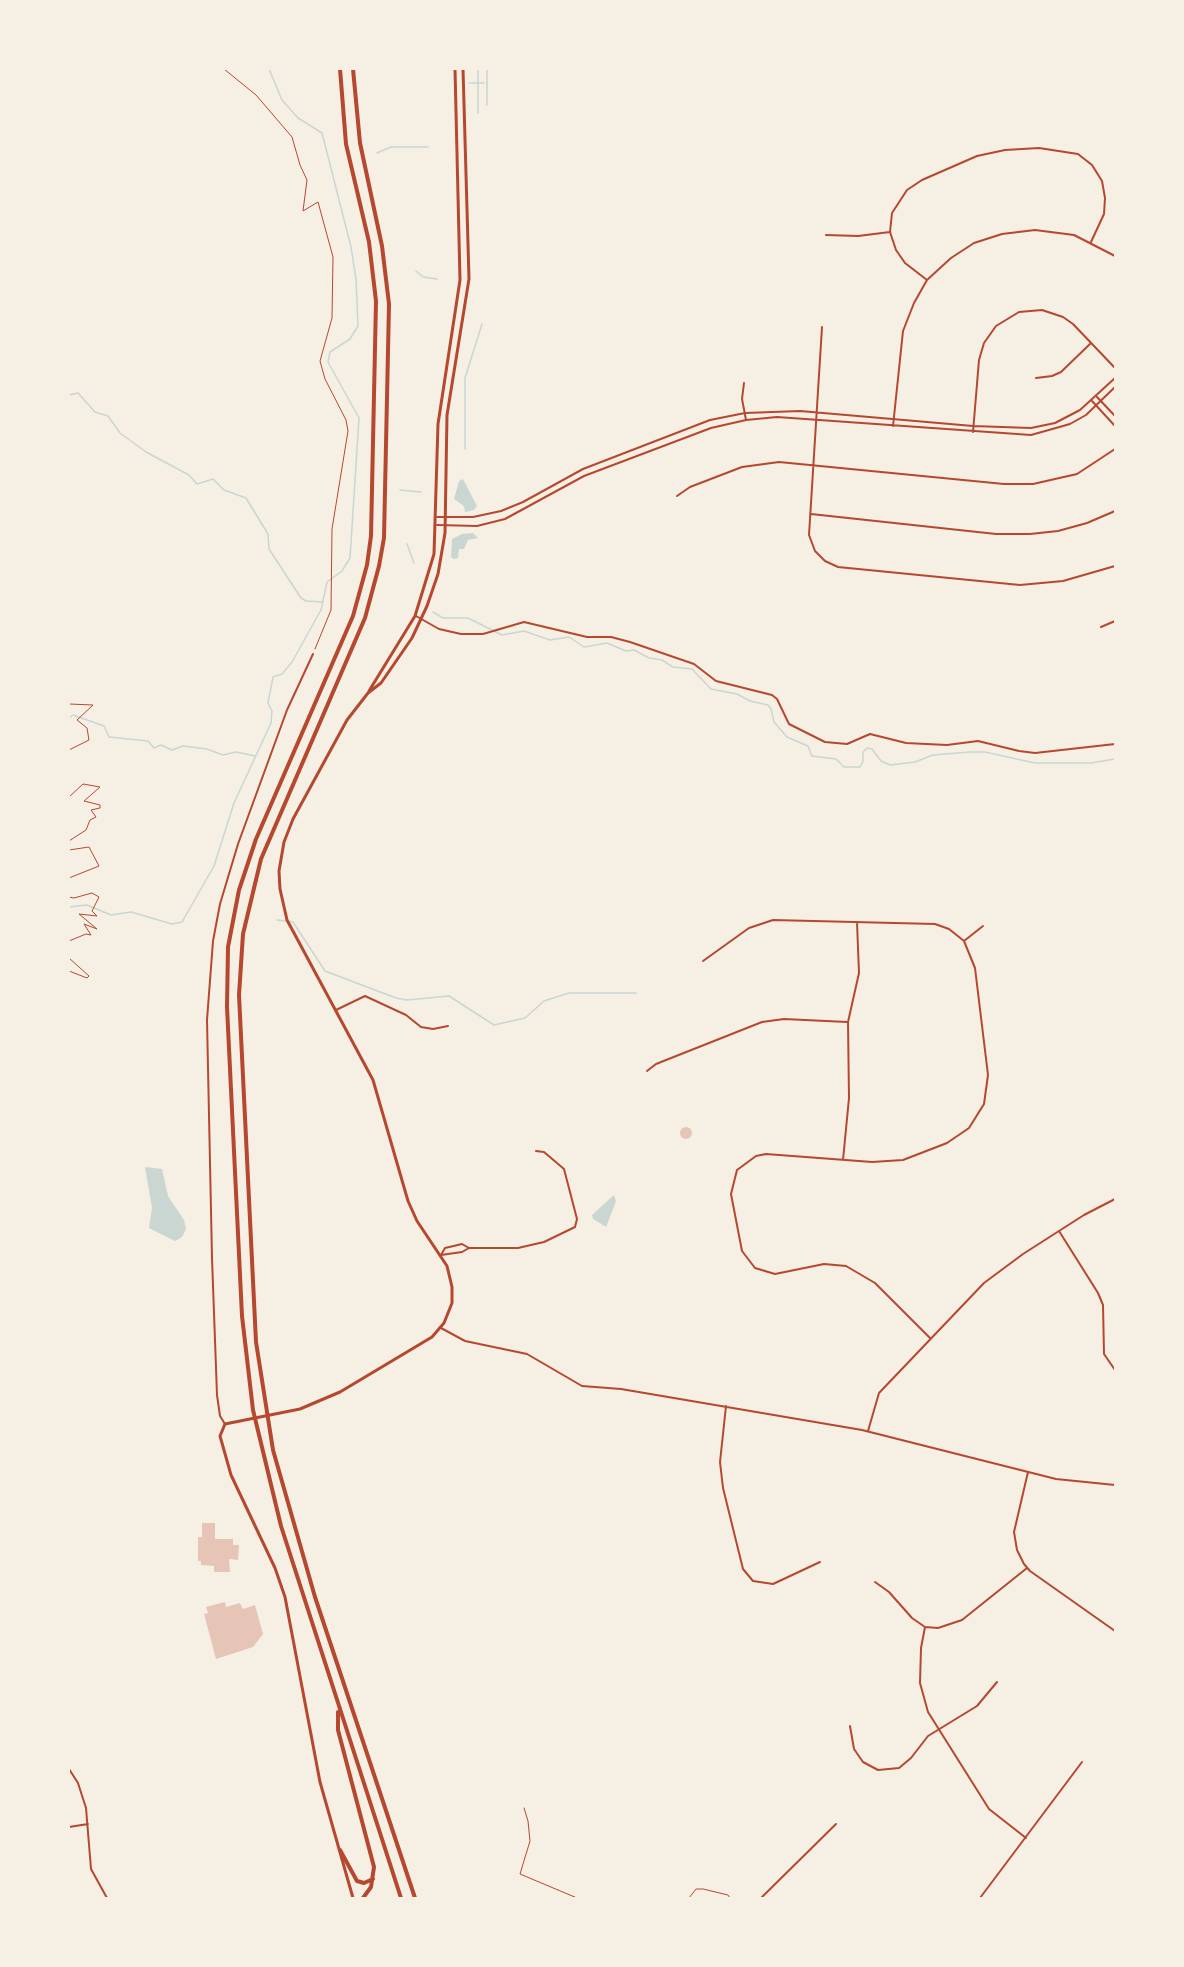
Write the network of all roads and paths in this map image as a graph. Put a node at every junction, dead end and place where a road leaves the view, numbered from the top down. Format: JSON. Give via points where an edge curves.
{"nodes":[{"id":1,"x":224,"y":69,"type":"edge"},
{"id":2,"x":340,"y":69,"type":"edge"},
{"id":3,"x":353,"y":69,"type":"edge"},
{"id":4,"x":455,"y":69,"type":"edge"},
{"id":5,"x":463,"y":69,"type":"edge"},
{"id":6,"x":890,"y":232,"type":"junction"},
{"id":7,"x":826,"y":235,"type":"dead end"},
{"id":8,"x":1091,"y":242,"type":"junction"},
{"id":9,"x":1115,"y":256,"type":"edge"},
{"id":10,"x":927,"y":280,"type":"junction"},
{"id":11,"x":822,"y":327,"type":"dead end"},
{"id":12,"x":1091,"y":343,"type":"junction"},
{"id":13,"x":1115,"y":368,"type":"edge"},
{"id":14,"x":1036,"y":378,"type":"dead end"},
{"id":15,"x":1115,"y":378,"type":"edge"},
{"id":16,"x":744,"y":383,"type":"dead end"},
{"id":17,"x":1115,"y":387,"type":"edge"},
{"id":18,"x":1097,"y":397,"type":"junction"},
{"id":19,"x":1092,"y":401,"type":"junction"},
{"id":20,"x":1102,"y":401,"type":"junction"},
{"id":21,"x":1097,"y":406,"type":"junction"},
{"id":22,"x":745,"y":413,"type":"junction"},
{"id":23,"x":816,"y":413,"type":"junction"},
{"id":24,"x":1115,"y":416,"type":"edge"},
{"id":25,"x":894,"y":419,"type":"junction"},
{"id":26,"x":746,"y":420,"type":"junction"},
{"id":27,"x":816,"y":420,"type":"junction"},
{"id":28,"x":893,"y":426,"type":"junction"},
{"id":29,"x":973,"y":426,"type":"junction"},
{"id":30,"x":1115,"y":426,"type":"edge"},
{"id":31,"x":973,"y":432,"type":"junction"},
{"id":32,"x":1115,"y":449,"type":"edge"},
{"id":33,"x":813,"y":465,"type":"junction"},
{"id":34,"x":677,"y":496,"type":"dead end"},
{"id":35,"x":1115,"y":511,"type":"edge"},
{"id":36,"x":810,"y":514,"type":"junction"},
{"id":37,"x":437,"y":517,"type":"junction"},
{"id":38,"x":445,"y":517,"type":"junction"},
{"id":39,"x":437,"y":525,"type":"junction"},
{"id":40,"x":445,"y":526,"type":"junction"},
{"id":41,"x":1115,"y":566,"type":"edge"},
{"id":42,"x":415,"y":616,"type":"junction"},
{"id":43,"x":421,"y":620,"type":"junction"},
{"id":44,"x":1115,"y":621,"type":"edge"},
{"id":45,"x":1101,"y":627,"type":"dead end"},
{"id":46,"x":313,"y":654,"type":"joint"},
{"id":47,"x":368,"y":693,"type":"junction"},
{"id":48,"x":69,"y":704,"type":"edge"},
{"id":49,"x":1115,"y":744,"type":"edge"},
{"id":50,"x":69,"y":750,"type":"edge"},
{"id":51,"x":69,"y":797,"type":"edge"},
{"id":52,"x":69,"y":841,"type":"edge"},
{"id":53,"x":69,"y":850,"type":"edge"},
{"id":54,"x":69,"y":878,"type":"edge"},
{"id":55,"x":69,"y":897,"type":"edge"},
{"id":56,"x":857,"y":922,"type":"junction"},
{"id":57,"x":983,"y":926,"type":"dead end"},
{"id":58,"x":964,"y":940,"type":"junction"},
{"id":59,"x":69,"y":941,"type":"edge"},
{"id":60,"x":69,"y":958,"type":"edge"},
{"id":61,"x":703,"y":961,"type":"dead end"},
{"id":62,"x":69,"y":971,"type":"edge"},
{"id":63,"x":336,"y":1010,"type":"junction"},
{"id":64,"x":848,"y":1022,"type":"junction"},
{"id":65,"x":448,"y":1026,"type":"dead end"},
{"id":66,"x":647,"y":1071,"type":"dead end"},
{"id":67,"x":536,"y":1151,"type":"dead end"},
{"id":68,"x":843,"y":1160,"type":"junction"},
{"id":69,"x":1115,"y":1199,"type":"edge"},
{"id":70,"x":1059,"y":1231,"type":"junction"},
{"id":71,"x":469,"y":1248,"type":"junction"},
{"id":72,"x":441,"y":1255,"type":"junction"},
{"id":73,"x":441,"y":1328,"type":"junction"},
{"id":74,"x":930,"y":1338,"type":"junction"},
{"id":75,"x":1115,"y":1371,"type":"edge"},
{"id":76,"x":726,"y":1407,"type":"junction"},
{"id":77,"x":225,"y":1424,"type":"junction"},
{"id":78,"x":868,"y":1431,"type":"junction"},
{"id":79,"x":1028,"y":1472,"type":"junction"},
{"id":80,"x":1115,"y":1485,"type":"edge"},
{"id":81,"x":820,"y":1562,"type":"dead end"},
{"id":82,"x":1027,"y":1568,"type":"junction"},
{"id":83,"x":875,"y":1582,"type":"dead end"},
{"id":84,"x":925,"y":1627,"type":"junction"},
{"id":85,"x":1115,"y":1631,"type":"edge"},
{"id":86,"x":997,"y":1682,"type":"dead end"},
{"id":87,"x":338,"y":1708,"type":"junction"},
{"id":88,"x":850,"y":1726,"type":"dead end"},
{"id":89,"x":938,"y":1728,"type":"junction"},
{"id":90,"x":1082,"y":1762,"type":"dead end"},
{"id":91,"x":69,"y":1769,"type":"edge"},
{"id":92,"x":524,"y":1808,"type":"dead end"},
{"id":93,"x":88,"y":1824,"type":"junction"},
{"id":94,"x":836,"y":1824,"type":"dead end"},
{"id":95,"x":69,"y":1827,"type":"edge"},
{"id":96,"x":1026,"y":1838,"type":"junction"},
{"id":97,"x":340,"y":1850,"type":"junction"},
{"id":98,"x":374,"y":1878,"type":"junction"},
{"id":99,"x":107,"y":1898,"type":"edge"},
{"id":100,"x":353,"y":1898,"type":"edge"},
{"id":101,"x":363,"y":1898,"type":"edge"},
{"id":102,"x":401,"y":1898,"type":"edge"},
{"id":103,"x":415,"y":1898,"type":"edge"},
{"id":104,"x":577,"y":1898,"type":"edge"},
{"id":105,"x":689,"y":1898,"type":"edge"},
{"id":106,"x":730,"y":1898,"type":"edge"},
{"id":107,"x":761,"y":1898,"type":"edge"},
{"id":108,"x":980,"y":1898,"type":"edge"}],
"edges":[{"from":1,"to":46,"type":"path","via":[[256,96],[292,137],[307,180],[303,211],[318,202],[334,271],[332,318],[320,361],[348,431],[333,524],[331,610]]},
{"from":2,"to":87,"type":"highway","via":[[346,144],[369,242],[376,301],[371,536],[363,583],[350,624],[246,865],[233,915],[226,975],[242,1305],[253,1410],[281,1526]]},
{"from":3,"to":103,"type":"highway","via":[[359,136],[382,246],[389,304],[384,538],[365,618],[258,867],[243,934],[239,995],[256,1342],[273,1449],[315,1597]]},
{"from":4,"to":37,"type":"main road","via":[[460,280],[440,402]]},
{"from":5,"to":38,"type":"main road","via":[[469,279],[447,415]]},
{"from":6,"to":7,"type":"street"},
{"from":6,"to":8,"type":"street","via":[[898,200],[922,180],[977,156],[1039,148],[1078,154],[1092,165],[1102,181],[1104,214]]},
{"from":6,"to":10,"type":"street","via":[[905,263]]},
{"from":8,"to":9,"type":"street"},
{"from":8,"to":10,"type":"street","via":[[1035,230],[1002,234],[974,243]]},
{"from":10,"to":25,"type":"street","via":[[903,331]]},
{"from":11,"to":23,"type":"street"},
{"from":12,"to":13,"type":"street"},
{"from":12,"to":14,"type":"street","via":[[1061,372]]},
{"from":12,"to":29,"type":"street","via":[[1054,313],[1030,310],[1001,321],[984,343],[979,360]]},
{"from":15,"to":18,"type":"street"},
{"from":16,"to":22,"type":"street"},
{"from":17,"to":20,"type":"street"},
{"from":18,"to":19,"type":"street"},
{"from":18,"to":20,"type":"street"},
{"from":19,"to":21,"type":"street"},
{"from":19,"to":29,"type":"street","via":[[1069,417],[1040,427]]},
{"from":20,"to":21,"type":"street"},
{"from":20,"to":24,"type":"street"},
{"from":21,"to":30,"type":"street"},
{"from":21,"to":31,"type":"street","via":[[1070,424],[1049,431],[1015,436]]},
{"from":22,"to":23,"type":"street"},
{"from":22,"to":26,"type":"street"},
{"from":22,"to":38,"type":"street","via":[[710,420],[583,469],[501,511]]},
{"from":23,"to":25,"type":"street"},
{"from":23,"to":27,"type":"street"},
{"from":25,"to":28,"type":"street"},
{"from":25,"to":29,"type":"street"},
{"from":26,"to":27,"type":"street"},
{"from":26,"to":40,"type":"street","via":[[711,428],[584,476],[505,519]]},
{"from":27,"to":28,"type":"street"},
{"from":27,"to":33,"type":"street"},
{"from":28,"to":31,"type":"street"},
{"from":29,"to":31,"type":"street"},
{"from":32,"to":33,"type":"street","via":[[1077,474],[1033,484]]},
{"from":33,"to":34,"type":"street","via":[[779,462],[742,466]]},
{"from":33,"to":36,"type":"street"},
{"from":35,"to":36,"type":"street","via":[[1058,531],[1030,534],[996,534]]},
{"from":36,"to":41,"type":"street","via":[[809,535],[815,551],[838,567],[1020,585],[1063,581]]},
{"from":37,"to":38,"type":"street"},
{"from":37,"to":39,"type":"main road"},
{"from":38,"to":40,"type":"main road"},
{"from":39,"to":40,"type":"street"},
{"from":39,"to":42,"type":"main road","via":[[430,571]]},
{"from":40,"to":43,"type":"main road","via":[[438,574]]},
{"from":42,"to":43,"type":"street"},
{"from":42,"to":47,"type":"main road"},
{"from":43,"to":47,"type":"main road","via":[[381,683]]},
{"from":43,"to":49,"type":"street","via":[[450,633],[491,632],[524,622],[587,637],[611,637],[661,652],[694,664],[716,681],[772,695],[789,724],[825,742],[847,744],[870,734],[906,743],[947,745],[978,741],[1035,753]]},
{"from":44,"to":45,"type":"street"},
{"from":46,"to":77,"type":"street","via":[[287,710],[238,844],[220,904],[212,950],[207,1048],[212,1258],[217,1395]]},
{"from":47,"to":63,"type":"main road","via":[[347,720],[293,819],[279,871],[287,920]]},
{"from":48,"to":50,"type":"path","via":[[93,705],[77,720],[87,728],[89,740]]},
{"from":51,"to":52,"type":"path","via":[[83,784],[100,788],[84,801],[100,806],[91,810],[96,818]]},
{"from":53,"to":54,"type":"path","via":[[88,848],[99,866]]},
{"from":55,"to":59,"type":"path","via":[[92,893],[97,894],[98,900],[92,911],[97,916],[79,915],[97,929],[84,924],[91,935]]},
{"from":56,"to":58,"type":"street","via":[[934,924]]},
{"from":56,"to":61,"type":"street","via":[[765,921]]},
{"from":56,"to":64,"type":"street","via":[[858,981]]},
{"from":57,"to":58,"type":"street"},
{"from":58,"to":68,"type":"street","via":[[975,968],[988,1075],[978,1116],[969,1128],[947,1143],[903,1160]]},
{"from":60,"to":62,"type":"path","via":[[88,976]]},
{"from":63,"to":65,"type":"street","via":[[365,996],[406,1014],[420,1027]]},
{"from":63,"to":72,"type":"main road","via":[[374,1080],[408,1201]]},
{"from":64,"to":66,"type":"street","via":[[762,1022]]},
{"from":64,"to":68,"type":"street","via":[[849,1098]]},
{"from":67,"to":71,"type":"street","via":[[544,1152],[564,1169],[577,1219],[575,1227],[544,1242],[518,1248]]},
{"from":68,"to":74,"type":"street","via":[[766,1154],[746,1161],[737,1170],[731,1194],[742,1251],[764,1273],[786,1274],[831,1264],[858,1271]]},
{"from":69,"to":70,"type":"street"},
{"from":70,"to":74,"type":"street","via":[[984,1283]]},
{"from":70,"to":75,"type":"street","via":[[1103,1305],[1104,1354]]},
{"from":71,"to":72,"type":"street"},
{"from":71,"to":72,"type":"street","via":[[462,1244],[445,1248]]},
{"from":72,"to":73,"type":"main road","via":[[451,1278],[453,1296]]},
{"from":73,"to":76,"type":"street","via":[[465,1341],[527,1354],[582,1386],[617,1388]]},
{"from":73,"to":77,"type":"main road","via":[[415,1348],[311,1405]]},
{"from":74,"to":78,"type":"street","via":[[879,1393]]},
{"from":76,"to":78,"type":"street"},
{"from":76,"to":81,"type":"street","via":[[720,1440],[721,1471],[743,1569],[753,1581],[773,1584]]},
{"from":77,"to":97,"type":"main road","via":[[220,1436],[225,1461],[285,1597],[316,1767]]},
{"from":78,"to":79,"type":"street"},
{"from":79,"to":80,"type":"street","via":[[1080,1483]]},
{"from":79,"to":82,"type":"street","via":[[1014,1532],[1017,1550]]},
{"from":82,"to":84,"type":"street","via":[[962,1620],[951,1626]]},
{"from":82,"to":85,"type":"street"},
{"from":83,"to":84,"type":"street"},
{"from":84,"to":89,"type":"street","via":[[920,1683],[922,1698]]},
{"from":86,"to":89,"type":"street","via":[[977,1706]]},
{"from":87,"to":98,"type":"highway","via":[[338,1730]]},
{"from":87,"to":102,"type":"highway"},
{"from":88,"to":89,"type":"street","via":[[857,1755],[871,1767],[886,1771],[905,1764]]},
{"from":89,"to":96,"type":"street","via":[[989,1809]]},
{"from":90,"to":96,"type":"street"},
{"from":91,"to":93,"type":"street","via":[[81,1792]]},
{"from":92,"to":104,"type":"lane","via":[[530,1841],[520,1874]]},
{"from":93,"to":95,"type":"street"},
{"from":93,"to":99,"type":"street","via":[[91,1869]]},
{"from":94,"to":107,"type":"street"},
{"from":96,"to":108,"type":"street"},
{"from":97,"to":98,"type":"highway","via":[[357,1881],[364,1883]]},
{"from":97,"to":100,"type":"main road"},
{"from":98,"to":101,"type":"highway"},
{"from":105,"to":106,"type":"lane","via":[[696,1889],[704,1889]]}]}
